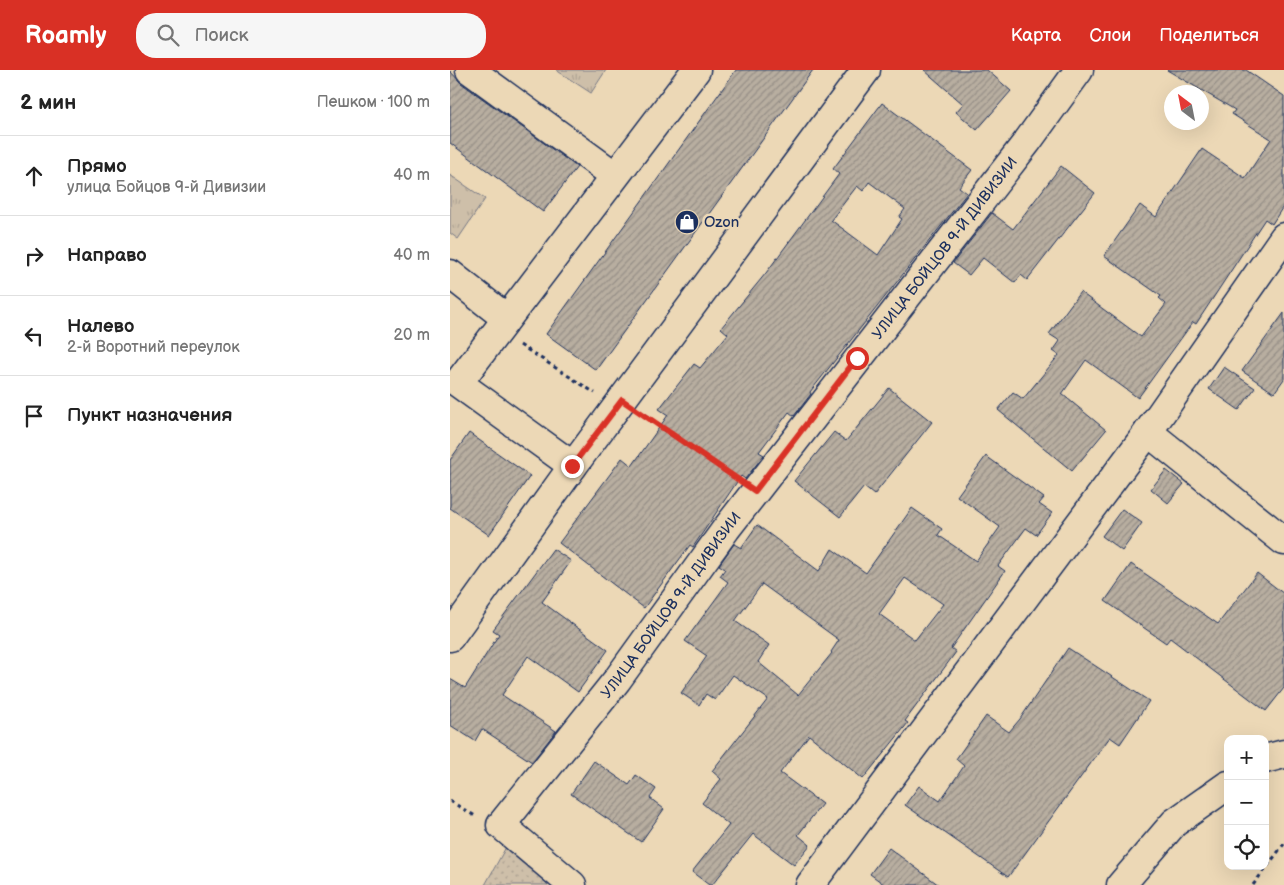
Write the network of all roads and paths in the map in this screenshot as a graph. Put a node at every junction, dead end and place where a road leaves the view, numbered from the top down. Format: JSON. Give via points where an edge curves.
{"nodes":[{"id":1,"x":470,"y":70,"type":"edge"},
{"id":2,"x":696,"y":70,"type":"edge"},
{"id":3,"x":866,"y":70,"type":"edge"},
{"id":4,"x":1079,"y":70,"type":"edge"},
{"id":5,"x":614,"y":176,"type":"junction"},
{"id":6,"x":1284,"y":237,"type":"edge"},
{"id":7,"x":450,"y":274,"type":"edge"},
{"id":8,"x":502,"y":324,"type":"junction"},
{"id":9,"x":453,"y":385,"type":"edge"},
{"id":10,"x":619,"y":403,"type":"junction"},
{"id":11,"x":1148,"y":432,"type":"junction"},
{"id":12,"x":572,"y":466,"type":"junction"},
{"id":13,"x":755,"y":491,"type":"junction"},
{"id":14,"x":1284,"y":541,"type":"edge"},
{"id":15,"x":450,"y":637,"type":"edge"},
{"id":16,"x":1284,"y":754,"type":"edge"},
{"id":17,"x":1269,"y":758,"type":"edge"},
{"id":18,"x":1224,"y":788,"type":"edge"},
{"id":19,"x":1284,"y":844,"type":"edge"},
{"id":20,"x":572,"y":885,"type":"edge"},
{"id":21,"x":810,"y":885,"type":"edge"},
{"id":22,"x":1122,"y":885,"type":"edge"},
{"id":23,"x":1253,"y":885,"type":"edge"}],
"edges":[{"from":1,"to":5,"type":"street"},
{"from":2,"to":5,"type":"street"},
{"from":3,"to":10,"type":"street"},
{"from":4,"to":13,"type":"street","name":"УЛИЦА БОЙЦОВ 9-Й ДИВИЗИИ","via":[[1027,142]]},
{"from":5,"to":8,"type":"street"},
{"from":6,"to":11,"type":"street"},
{"from":7,"to":8,"type":"street"},
{"from":8,"to":9,"type":"street"},
{"from":8,"to":10,"type":"path"},
{"from":9,"to":12,"type":"street"},
{"from":10,"to":12,"type":"street"},
{"from":10,"to":13,"type":"path"},
{"from":11,"to":14,"type":"street"},
{"from":11,"to":21,"type":"street"},
{"from":12,"to":15,"type":"street"},
{"from":13,"to":20,"type":"street","name":"УЛИЦА БОЙЦОВ 9-Й ДИВИЗИИ","via":[[617,680],[501,825]]},
{"from":16,"to":17,"type":"street"},
{"from":18,"to":22,"type":"street","via":[[1174,823]]},
{"from":19,"to":23,"type":"path"}]}
